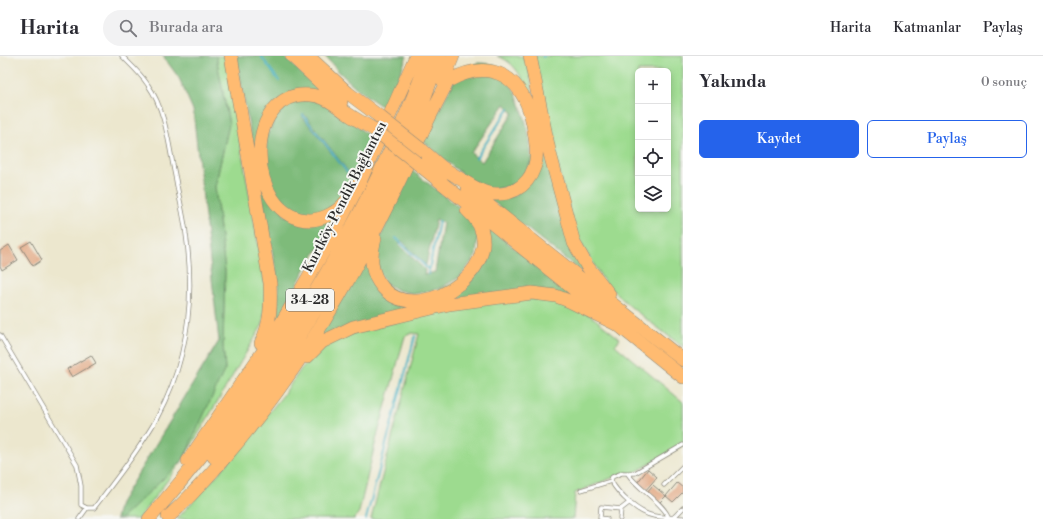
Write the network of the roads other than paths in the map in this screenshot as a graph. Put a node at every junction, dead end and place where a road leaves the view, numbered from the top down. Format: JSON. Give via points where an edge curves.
{"nodes":[{"id":1,"x":122,"y":56,"type":"edge"},
{"id":2,"x":231,"y":56,"type":"edge"},
{"id":3,"x":292,"y":56,"type":"edge"},
{"id":4,"x":308,"y":56,"type":"edge"},
{"id":5,"x":322,"y":56,"type":"edge"},
{"id":6,"x":429,"y":56,"type":"edge"},
{"id":7,"x":440,"y":56,"type":"edge"},
{"id":8,"x":452,"y":56,"type":"edge"},
{"id":9,"x":530,"y":56,"type":"edge"},
{"id":10,"x":414,"y":59,"type":"edge"},
{"id":11,"x":348,"y":93,"type":"junction"},
{"id":12,"x":434,"y":106,"type":"junction"},
{"id":13,"x":375,"y":130,"type":"junction"},
{"id":14,"x":436,"y":171,"type":"junction"},
{"id":15,"x":359,"y":184,"type":"junction"},
{"id":16,"x":379,"y":222,"type":"junction"},
{"id":17,"x":618,"y":325,"type":"junction"},
{"id":18,"x":0,"y":335,"type":"edge"},
{"id":19,"x":655,"y":338,"type":"junction"},
{"id":20,"x":683,"y":360,"type":"edge"},
{"id":21,"x":683,"y":377,"type":"edge"},
{"id":22,"x":240,"y":384,"type":"junction"},
{"id":23,"x":283,"y":384,"type":"junction"},
{"id":24,"x":683,"y":445,"type":"edge"},
{"id":25,"x":683,"y":466,"type":"edge"},
{"id":26,"x":628,"y":474,"type":"junction"},
{"id":27,"x":611,"y":481,"type":"junction"},
{"id":28,"x":664,"y":485,"type":"dead end"},
{"id":29,"x":581,"y":490,"type":"dead end"},
{"id":30,"x":630,"y":502,"type":"junction"},
{"id":31,"x":87,"y":508,"type":"junction"},
{"id":32,"x":683,"y":508,"type":"edge"},
{"id":33,"x":621,"y":509,"type":"junction"},
{"id":34,"x":668,"y":516,"type":"junction"},
{"id":35,"x":674,"y":517,"type":"junction"},
{"id":36,"x":167,"y":518,"type":"edge"},
{"id":37,"x":683,"y":518,"type":"edge"},
{"id":38,"x":79,"y":519,"type":"edge"},
{"id":39,"x":147,"y":519,"type":"edge"},
{"id":40,"x":607,"y":519,"type":"edge"},
{"id":41,"x":620,"y":519,"type":"edge"}],
"edges":[{"from":1,"to":31,"type":"lane","via":[[140,73],[149,86],[161,113],[186,232],[190,308],[179,366],[164,405],[150,430],[94,508]]},
{"from":2,"to":22,"type":"highway","via":[[270,283],[271,310],[268,329]]},
{"from":3,"to":13,"type":"highway"},
{"from":4,"to":11,"type":"highway"},
{"from":5,"to":11,"type":"highway"},
{"from":6,"to":39,"type":"highway","name":"Kurtköy-Pendik Bağlantısı","number":"34-28","via":[[383,164],[310,301],[235,412],[199,460]]},
{"from":7,"to":36,"type":"highway","name":"Kurtköy-Pendik Bağlantısı","number":"34-28","via":[[420,110],[345,263],[271,381]]},
{"from":8,"to":12,"type":"highway"},
{"from":9,"to":19,"type":"highway","via":[[549,150],[574,243],[598,282]]},
{"from":10,"to":15,"type":"highway"},
{"from":11,"to":14,"type":"highway","bridge":true,"via":[[422,150]]},
{"from":12,"to":14,"type":"highway","via":[[448,80],[457,70],[470,61],[488,58],[499,61],[511,72],[527,102],[535,136],[536,155],[535,166],[528,182],[511,193],[488,193]]},
{"from":12,"to":16,"type":"highway"},
{"from":13,"to":14,"type":"highway","bridge":true,"via":[[417,163]]},
{"from":13,"to":15,"type":"highway","via":[[329,100],[306,94],[288,98],[280,103],[272,110],[264,129],[260,155],[261,169],[271,196],[284,212],[307,220],[327,216],[345,203]]},
{"from":14,"to":16,"type":"highway","via":[[482,231],[481,258],[464,281],[447,292],[425,299],[413,301],[393,296],[379,283],[371,261]]},
{"from":14,"to":17,"type":"highway"},
{"from":14,"to":19,"type":"highway"},
{"from":15,"to":22,"type":"highway","via":[[332,237],[277,330]]},
{"from":16,"to":23,"type":"highway","via":[[344,288]]},
{"from":17,"to":21,"type":"highway"},
{"from":17,"to":23,"type":"highway","via":[[556,296],[532,293],[449,304],[367,324],[338,334],[322,342]]},
{"from":18,"to":31,"type":"lane","via":[[74,459],[81,486],[81,505]]},
{"from":19,"to":20,"type":"highway"},
{"from":22,"to":39,"type":"highway"},
{"from":23,"to":36,"type":"highway","via":[[249,430],[189,499]]},
{"from":24,"to":26,"type":"lane","via":[[635,473]]},
{"from":25,"to":28,"type":"lane"},
{"from":26,"to":27,"type":"lane","via":[[616,475]]},
{"from":26,"to":34,"type":"lane"},
{"from":27,"to":29,"type":"lane"},
{"from":27,"to":30,"type":"lane"},
{"from":30,"to":33,"type":"lane"},
{"from":30,"to":34,"type":"lane","via":[[650,515]]},
{"from":31,"to":38,"type":"lane"},
{"from":32,"to":35,"type":"lane"},
{"from":33,"to":40,"type":"lane","via":[[601,507],[600,518]]},
{"from":33,"to":41,"type":"lane"},
{"from":34,"to":35,"type":"lane"},
{"from":35,"to":37,"type":"lane"}]}
